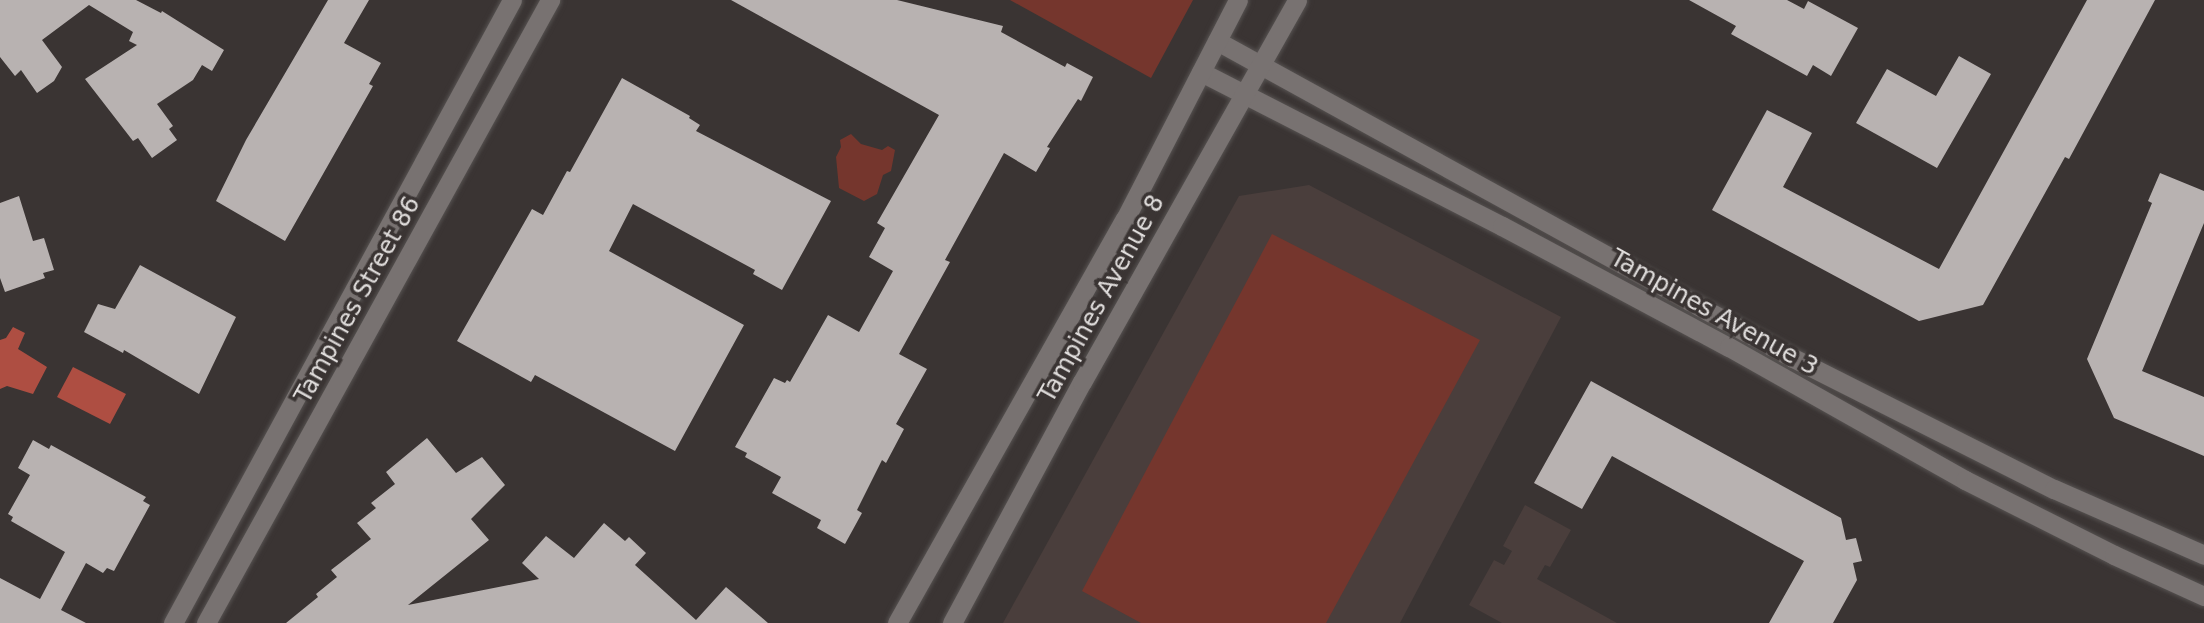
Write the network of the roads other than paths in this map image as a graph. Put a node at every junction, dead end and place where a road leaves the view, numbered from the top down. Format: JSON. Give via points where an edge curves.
{"nodes":[{"id":1,"x":512,"y":0,"type":"edge"},
{"id":2,"x":550,"y":0,"type":"edge"},
{"id":3,"x":1238,"y":0,"type":"edge"},
{"id":4,"x":1297,"y":0,"type":"edge"},
{"id":5,"x":1217,"y":40,"type":"junction"},
{"id":6,"x":1262,"y":63,"type":"junction"},
{"id":7,"x":1201,"y":72,"type":"junction"},
{"id":8,"x":1245,"y":96,"type":"junction"},
{"id":9,"x":2204,"y":555,"type":"edge"},
{"id":10,"x":2204,"y":596,"type":"edge"},
{"id":11,"x":173,"y":623,"type":"edge"},
{"id":12,"x":206,"y":623,"type":"edge"},
{"id":13,"x":897,"y":623,"type":"edge"},
{"id":14,"x":952,"y":623,"type":"edge"}],
"edges":[{"from":1,"to":11,"type":"street","name":"Tampines Street 86"},
{"from":2,"to":12,"type":"street","name":"Tampines Street 86"},
{"from":3,"to":5,"type":"street","name":"Tampines Avenue 8"},
{"from":4,"to":6,"type":"street","name":"Tampines Avenue 8"},
{"from":5,"to":6,"type":"street","name":"Tampines Avenue 3"},
{"from":5,"to":7,"type":"street","name":"Tampines Avenue 8"},
{"from":6,"to":8,"type":"street","name":"Tampines Avenue 8"},
{"from":6,"to":9,"type":"street","name":"Tampines Avenue 3","via":[[1793,358],[2054,489]]},
{"from":7,"to":8,"type":"street","name":"Tampines Avenue 3"},
{"from":7,"to":13,"type":"street","name":"Tampines Avenue 8","via":[[1102,262]]},
{"from":8,"to":10,"type":"street","name":"Tampines Avenue 3","via":[[1624,291],[1965,480]]},
{"from":8,"to":14,"type":"street","name":"Tampines Avenue 8"}]}
